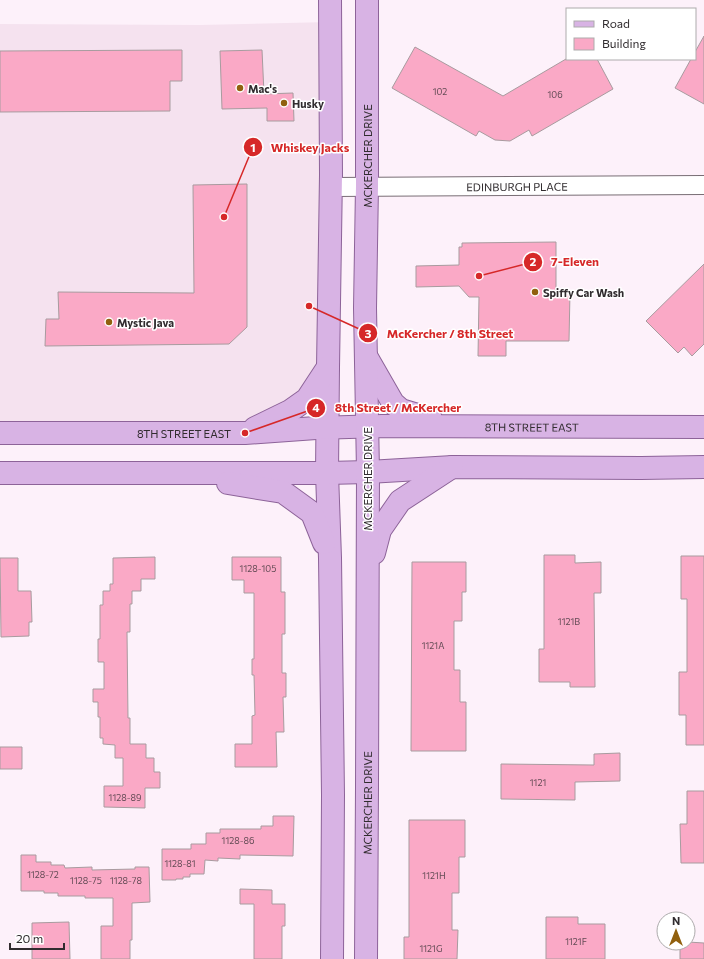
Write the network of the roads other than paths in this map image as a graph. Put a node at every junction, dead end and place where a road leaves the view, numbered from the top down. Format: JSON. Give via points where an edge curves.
{"nodes":[{"id":1,"x":330,"y":0,"type":"edge"},
{"id":2,"x":367,"y":0,"type":"edge"},
{"id":3,"x":704,"y":185,"type":"edge"},
{"id":4,"x":367,"y":186,"type":"junction"},
{"id":5,"x":331,"y":187,"type":"junction"},
{"id":6,"x":366,"y":356,"type":"junction"},
{"id":7,"x":328,"y":366,"type":"junction"},
{"id":8,"x":367,"y":426,"type":"junction"},
{"id":9,"x":451,"y":426,"type":"junction"},
{"id":10,"x":328,"y":427,"type":"junction"},
{"id":11,"x":704,"y":427,"type":"edge"},
{"id":12,"x":245,"y":433,"type":"junction"},
{"id":13,"x":0,"y":434,"type":"edge"},
{"id":14,"x":453,"y":467,"type":"junction"},
{"id":15,"x":704,"y":467,"type":"edge"},
{"id":16,"x":170,"y":472,"type":"junction"},
{"id":17,"x":327,"y":472,"type":"junction"},
{"id":18,"x":368,"y":472,"type":"junction"},
{"id":19,"x":0,"y":473,"type":"edge"},
{"id":20,"x":330,"y":558,"type":"junction"},
{"id":21,"x":367,"y":584,"type":"junction"},
{"id":22,"x":332,"y":959,"type":"edge"},
{"id":23,"x":366,"y":959,"type":"edge"}],
"edges":[{"from":1,"to":5,"type":"main road"},
{"from":2,"to":4,"type":"main road","name":"MCKERCHER DRIVE"},
{"from":3,"to":4,"type":"street","name":"EDINBURGH PLACE"},
{"from":4,"to":5,"type":"street","name":"EDINBURGH PLACE"},
{"from":4,"to":6,"type":"main road","name":"MCKERCHER DRIVE"},
{"from":5,"to":7,"type":"main road"},
{"from":6,"to":8,"type":"main road","name":"MCKERCHER DRIVE"},
{"from":6,"to":9,"type":"main road","via":[[394,403],[401,410]]},
{"from":7,"to":10,"type":"main road"},
{"from":7,"to":12,"type":"main road","via":[[307,399],[290,411]]},
{"from":8,"to":9,"type":"main road","name":"8TH STREET EAST"},
{"from":8,"to":10,"type":"main road","name":"8TH STREET EAST"},
{"from":8,"to":18,"type":"main road","name":"MCKERCHER DRIVE"},
{"from":9,"to":11,"type":"main road","name":"8TH STREET EAST"},
{"from":10,"to":12,"type":"main road","name":"8TH STREET EAST"},
{"from":10,"to":17,"type":"main road"},
{"from":12,"to":13,"type":"main road","name":"8TH STREET EAST"},
{"from":14,"to":15,"type":"main road"},
{"from":14,"to":18,"type":"main road"},
{"from":14,"to":21,"type":"main road","via":[[400,500],[380,530]]},
{"from":16,"to":17,"type":"main road"},
{"from":16,"to":19,"type":"main road"},
{"from":16,"to":20,"type":"main road","via":[[283,492],[312,513]]},
{"from":17,"to":18,"type":"main road"},
{"from":17,"to":20,"type":"main road"},
{"from":18,"to":21,"type":"main road","name":"MCKERCHER DRIVE"},
{"from":20,"to":22,"type":"main road"},
{"from":21,"to":23,"type":"main road","name":"MCKERCHER DRIVE"}]}
